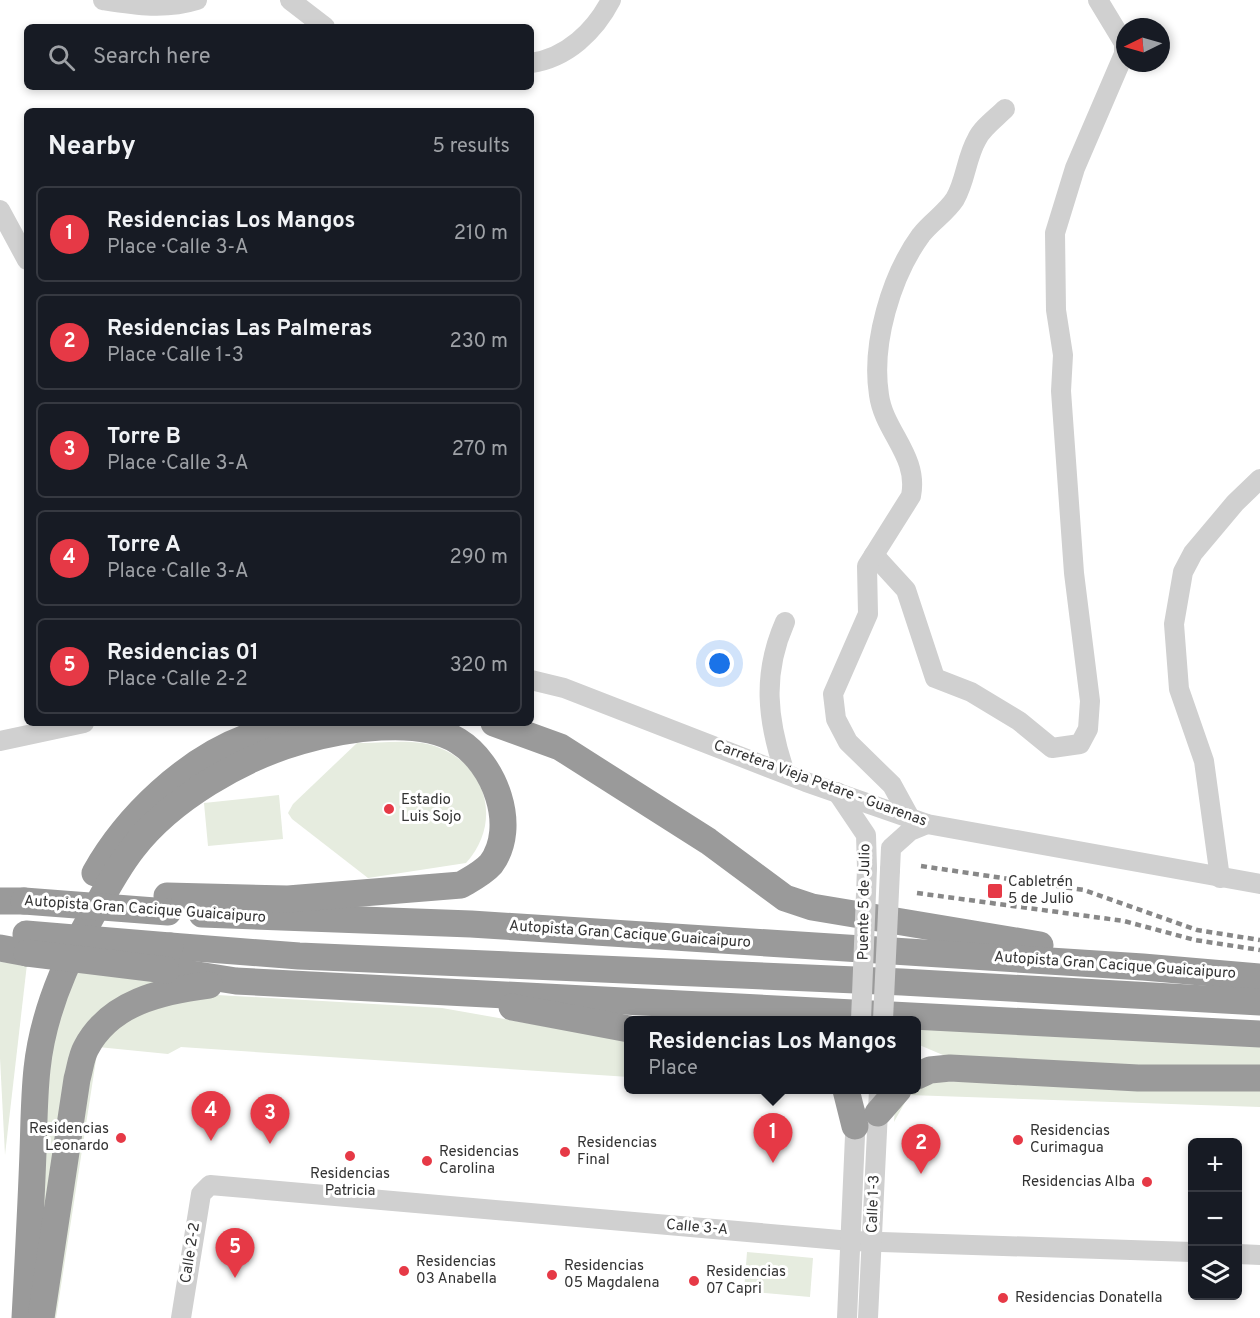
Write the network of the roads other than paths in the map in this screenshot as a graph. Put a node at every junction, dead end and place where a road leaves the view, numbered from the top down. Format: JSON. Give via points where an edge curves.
{"nodes":[{"id":1,"x":103,"y":0,"type":"edge"},
{"id":2,"x":197,"y":0,"type":"edge"},
{"id":3,"x":290,"y":0,"type":"edge"},
{"id":4,"x":611,"y":0,"type":"edge"},
{"id":5,"x":1098,"y":0,"type":"edge"},
{"id":6,"x":322,"y":24,"type":"edge"},
{"id":7,"x":534,"y":62,"type":"edge"},
{"id":8,"x":1005,"y":109,"type":"dead end"},
{"id":9,"x":0,"y":210,"type":"edge"},
{"id":10,"x":24,"y":254,"type":"edge"},
{"id":11,"x":1260,"y":479,"type":"edge"},
{"id":12,"x":874,"y":555,"type":"junction"},
{"id":13,"x":785,"y":622,"type":"dead end"},
{"id":14,"x":534,"y":681,"type":"edge"},
{"id":15,"x":70,"y":726,"type":"edge"},
{"id":16,"x":286,"y":726,"type":"edge"},
{"id":17,"x":502,"y":726,"type":"edge"},
{"id":18,"x":0,"y":741,"type":"edge"},
{"id":19,"x":785,"y":773,"type":"junction"},
{"id":20,"x":837,"y":792,"type":"junction"},
{"id":21,"x":918,"y":820,"type":"junction"},
{"id":22,"x":1220,"y":878,"type":"junction"},
{"id":23,"x":1260,"y":884,"type":"edge"},
{"id":24,"x":12,"y":901,"type":"edge"},
{"id":25,"x":167,"y":904,"type":"junction"},
{"id":26,"x":18,"y":940,"type":"edge"},
{"id":27,"x":0,"y":948,"type":"edge"},
{"id":28,"x":168,"y":958,"type":"junction"},
{"id":29,"x":1198,"y":971,"type":"junction"},
{"id":30,"x":1260,"y":977,"type":"edge"},
{"id":31,"x":236,"y":981,"type":"junction"},
{"id":32,"x":476,"y":992,"type":"junction"},
{"id":33,"x":1260,"y":1002,"type":"edge"},
{"id":34,"x":861,"y":1016,"type":"edge"},
{"id":35,"x":884,"y":1016,"type":"edge"},
{"id":36,"x":624,"y":1028,"type":"edge"},
{"id":37,"x":1260,"y":1034,"type":"edge"},
{"id":38,"x":921,"y":1058,"type":"edge"},
{"id":39,"x":950,"y":1068,"type":"junction"},
{"id":40,"x":921,"y":1074,"type":"edge"},
{"id":41,"x":1260,"y":1078,"type":"edge"},
{"id":42,"x":852,"y":1094,"type":"edge"},
{"id":43,"x":860,"y":1094,"type":"edge"},
{"id":44,"x":892,"y":1094,"type":"edge"},
{"id":45,"x":871,"y":1110,"type":"edge"},
{"id":46,"x":204,"y":1188,"type":"joint"},
{"id":47,"x":851,"y":1241,"type":"junction"},
{"id":48,"x":873,"y":1242,"type":"junction"},
{"id":49,"x":1188,"y":1252,"type":"edge"},
{"id":50,"x":1242,"y":1254,"type":"edge"},
{"id":51,"x":1260,"y":1255,"type":"edge"},
{"id":52,"x":12,"y":1318,"type":"edge"},
{"id":53,"x":25,"y":1318,"type":"edge"},
{"id":54,"x":41,"y":1318,"type":"edge"},
{"id":55,"x":181,"y":1318,"type":"edge"},
{"id":56,"x":847,"y":1318,"type":"edge"},
{"id":57,"x":868,"y":1318,"type":"edge"}],
"edges":[{"from":1,"to":2,"type":"street","via":[[147,7]]},
{"from":3,"to":6,"type":"street"},
{"from":4,"to":7,"type":"street","via":[[596,27],[582,39],[555,56]]},
{"from":5,"to":12,"type":"street","via":[[1124,43],[1124,54],[1075,168],[1055,233],[1056,310],[1063,356],[1061,391],[1074,573],[1090,701],[1088,729],[1080,744],[1052,748],[971,692],[935,678],[906,590]]},
{"from":8,"to":12,"type":"street","via":[[977,137],[962,186],[950,207],[922,233],[891,288],[880,343],[878,392],[880,405],[912,470],[914,484],[911,496]]},
{"from":9,"to":10,"type":"street"},
{"from":11,"to":22,"type":"street","via":[[1234,502],[1193,554],[1183,572],[1174,624],[1179,688],[1204,761]]},
{"from":12,"to":21,"type":"street","via":[[867,566],[868,614],[833,694],[836,719],[848,742],[892,785]]},
{"from":13,"to":19,"type":"street","via":[[775,644],[770,693],[772,735]]},
{"from":14,"to":19,"type":"street","name":"Carretera Vieja Petare - Guarenas","via":[[564,688]]},
{"from":15,"to":18,"type":"street"},
{"from":16,"to":52,"type":"highway","via":[[247,737],[202,760],[130,821],[81,898],[34,1016],[23,1066]]},
{"from":17,"to":29,"type":"highway","via":[[560,747],[708,841],[785,898],[857,915]]},
{"from":19,"to":20,"type":"street","name":"Carretera Vieja Petare - Guarenas"},
{"from":20,"to":21,"type":"street","name":"Carretera Vieja Petare - Guarenas"},
{"from":20,"to":34,"type":"street","name":"Puente 5 de Julio","bridge":true,"via":[[866,836]]},
{"from":21,"to":22,"type":"street","name":"Carretera Vieja Petare - Guarenas"},
{"from":21,"to":35,"type":"street","name":"Puente 5 de Julio","bridge":true,"via":[[891,849]]},
{"from":22,"to":23,"type":"street","name":"Carretera Vieja Petare - Guarenas"},
{"from":24,"to":25,"type":"highway","name":"Autopista Gran Cacique Guaicaipuro","bridge":true},
{"from":25,"to":29,"type":"highway","name":"Autopista Gran Cacique Guaicaipuro","via":[[260,918],[471,924]]},
{"from":25,"to":53,"type":"highway","via":[[461,885],[484,870],[496,854],[502,829],[499,800],[485,767],[456,739],[415,728],[365,729],[316,737],[258,755],[166,813],[145,834],[108,885],[78,939],[48,1020],[37,1068]]},
{"from":26,"to":27,"type":"highway","name":"Autopista Gran Cacique Guaicaipuro"},
{"from":26,"to":28,"type":"highway","name":"Autopista Gran Cacique Guaicaipuro","bridge":true},
{"from":28,"to":31,"type":"highway"},
{"from":28,"to":33,"type":"highway","name":"Autopista Gran Cacique Guaicaipuro","via":[[299,956]]},
{"from":29,"to":30,"type":"highway","name":"Autopista Gran Cacique Guaicaipuro"},
{"from":31,"to":32,"type":"highway"},
{"from":31,"to":54,"type":"highway","via":[[152,996],[134,1003],[114,1014],[85,1050],[77,1079]]},
{"from":32,"to":36,"type":"highway","via":[[496,1003]]},
{"from":32,"to":37,"type":"highway"},
{"from":38,"to":39,"type":"highway"},
{"from":39,"to":40,"type":"highway"},
{"from":39,"to":41,"type":"highway","via":[[1138,1078]]},
{"from":42,"to":45,"type":"highway"},
{"from":43,"to":45,"type":"street","name":"Calle 1-3"},
{"from":44,"to":45,"type":"highway"},
{"from":45,"to":47,"type":"street","name":"Calle 1-3"},
{"from":45,"to":48,"type":"street","name":"Calle 1-3"},
{"from":46,"to":47,"type":"street","name":"Calle 3-A","via":[[210,1185]]},
{"from":46,"to":55,"type":"street","name":"Calle 2-2"},
{"from":47,"to":48,"type":"street","name":"Calle 3-A"},
{"from":47,"to":56,"type":"street","name":"Calle 1-3"},
{"from":48,"to":49,"type":"street","name":"Calle 3-A"},
{"from":48,"to":57,"type":"street","name":"Calle 1-3"},
{"from":50,"to":51,"type":"street"}]}
